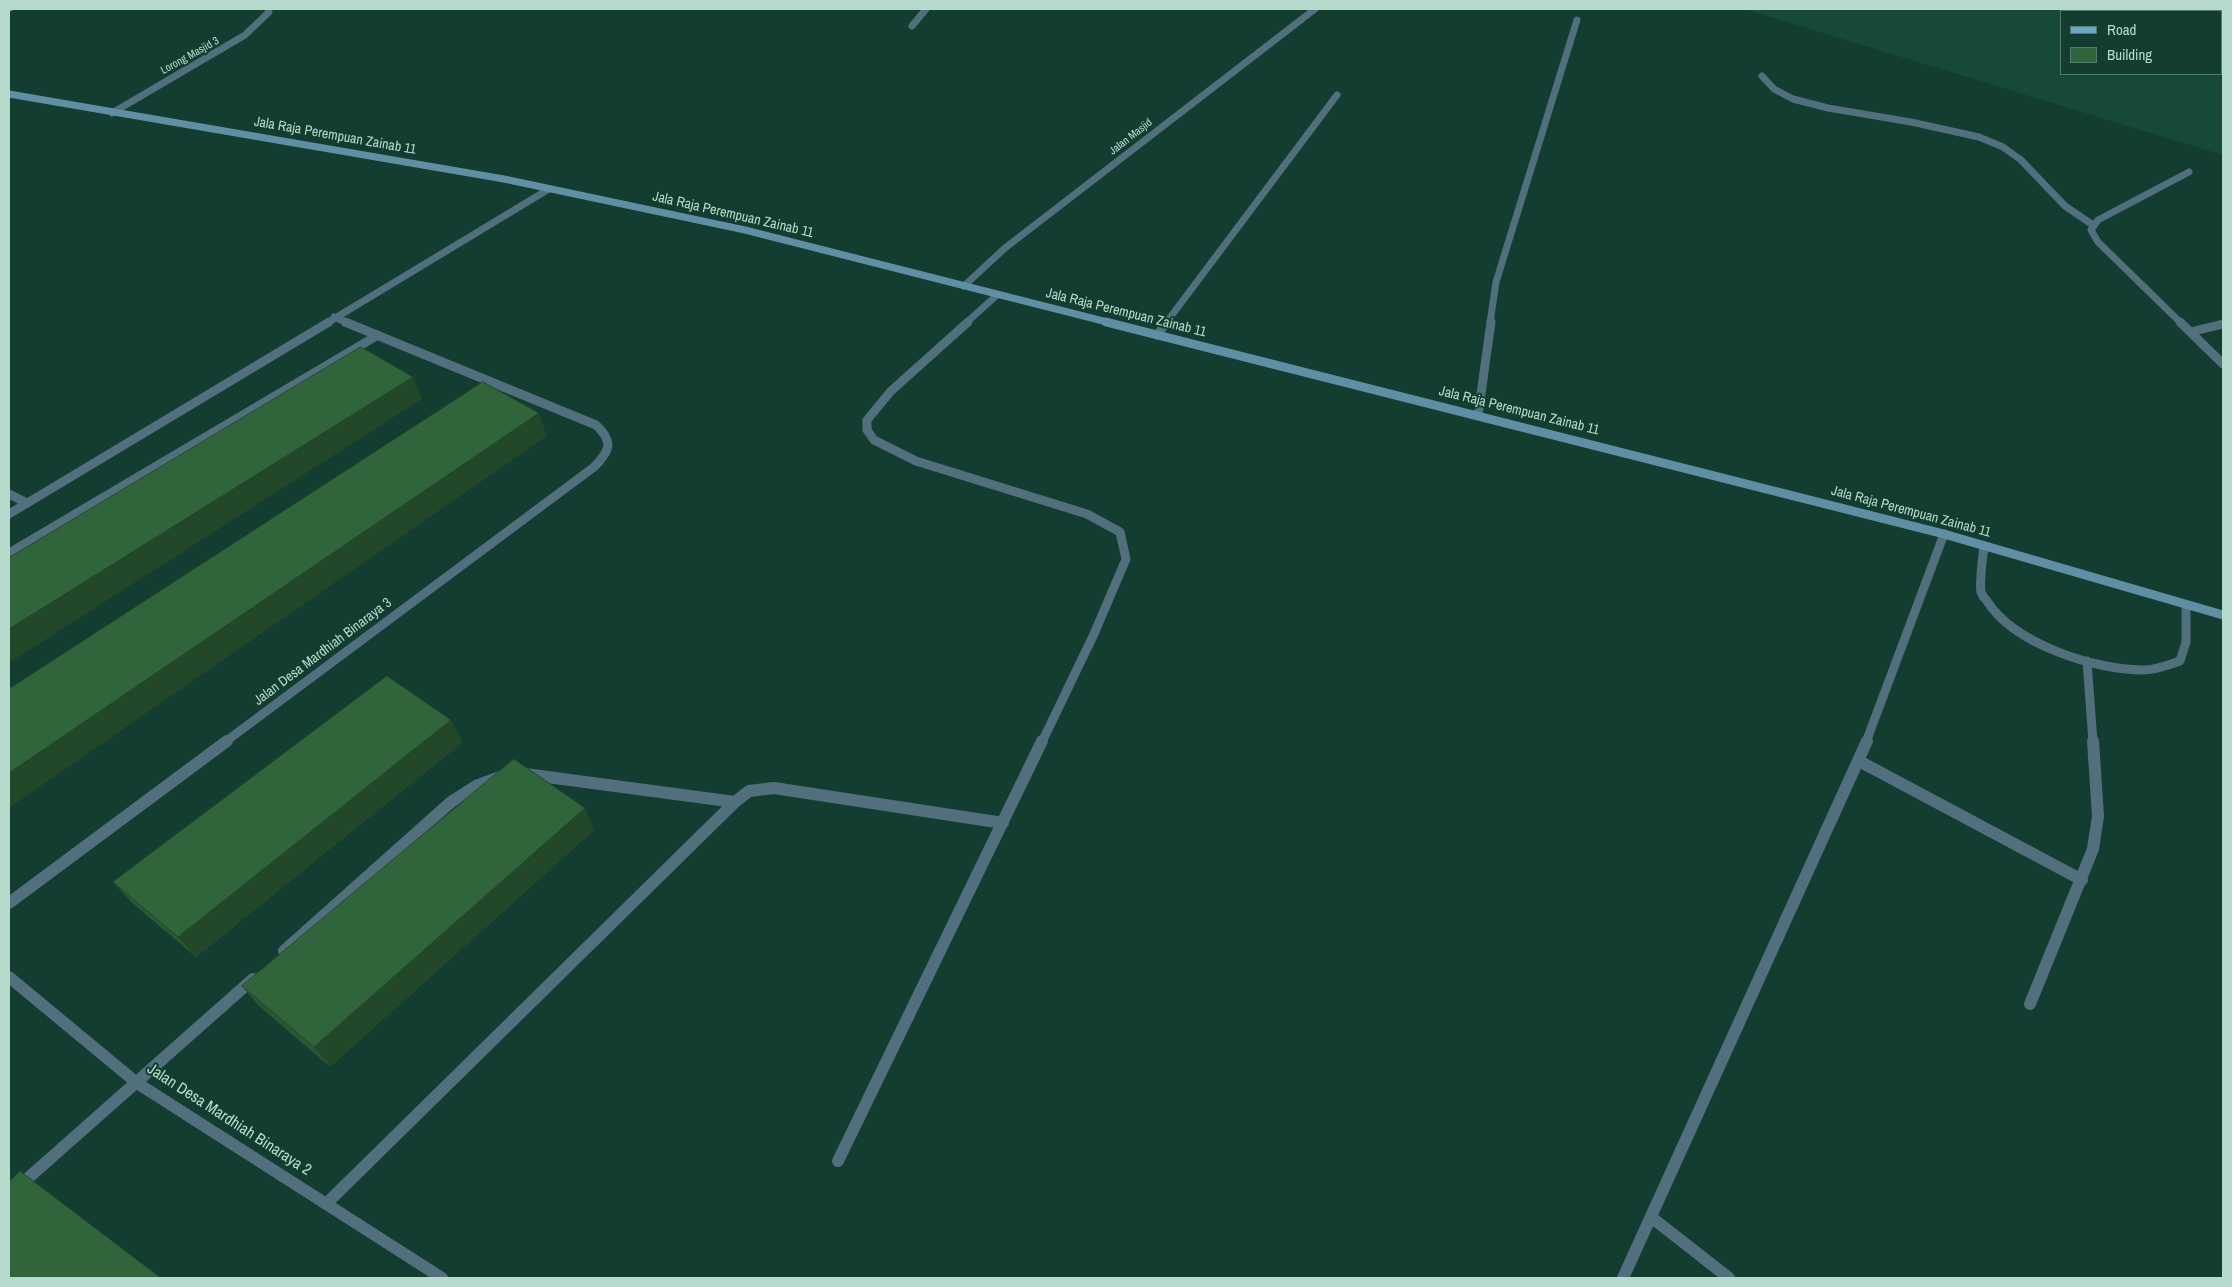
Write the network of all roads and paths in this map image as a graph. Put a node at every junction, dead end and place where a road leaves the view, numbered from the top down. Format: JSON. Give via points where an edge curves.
{"nodes":[{"id":1,"x":268,"y":9,"type":"edge"},
{"id":2,"x":926,"y":9,"type":"edge"},
{"id":3,"x":1315,"y":9,"type":"edge"},
{"id":4,"x":1577,"y":20,"type":"dead end"},
{"id":5,"x":912,"y":26,"type":"dead end"},
{"id":6,"x":1762,"y":76,"type":"dead end"},
{"id":7,"x":9,"y":94,"type":"edge"},
{"id":8,"x":1337,"y":94,"type":"dead end"},
{"id":9,"x":112,"y":113,"type":"junction"},
{"id":10,"x":2189,"y":172,"type":"dead end"},
{"id":11,"x":549,"y":189,"type":"junction"},
{"id":12,"x":2093,"y":225,"type":"junction"},
{"id":13,"x":964,"y":286,"type":"junction"},
{"id":14,"x":997,"y":295,"type":"junction"},
{"id":15,"x":334,"y":317,"type":"junction"},
{"id":16,"x":2223,"y":324,"type":"edge"},
{"id":17,"x":2190,"y":332,"type":"junction"},
{"id":18,"x":378,"y":335,"type":"junction"},
{"id":19,"x":1157,"y":335,"type":"junction"},
{"id":20,"x":2223,"y":364,"type":"edge"},
{"id":21,"x":1478,"y":415,"type":"junction"},
{"id":22,"x":9,"y":494,"type":"edge"},
{"id":23,"x":27,"y":504,"type":"junction"},
{"id":24,"x":9,"y":514,"type":"edge"},
{"id":25,"x":1944,"y":534,"type":"junction"},
{"id":26,"x":1984,"y":546,"type":"junction"},
{"id":27,"x":9,"y":553,"type":"edge"},
{"id":28,"x":2186,"y":605,"type":"junction"},
{"id":29,"x":2223,"y":615,"type":"edge"},
{"id":30,"x":2087,"y":661,"type":"junction"},
{"id":31,"x":1859,"y":761,"type":"junction"},
{"id":32,"x":735,"y":802,"type":"junction"},
{"id":33,"x":1003,"y":823,"type":"junction"},
{"id":34,"x":2082,"y":880,"type":"junction"},
{"id":35,"x":9,"y":903,"type":"edge"},
{"id":36,"x":276,"y":958,"type":"edge"},
{"id":37,"x":261,"y":972,"type":"edge"},
{"id":38,"x":9,"y":977,"type":"edge"},
{"id":39,"x":2030,"y":1004,"type":"dead end"},
{"id":40,"x":137,"y":1082,"type":"junction"},
{"id":41,"x":838,"y":1161,"type":"dead end"},
{"id":42,"x":9,"y":1195,"type":"edge"},
{"id":43,"x":326,"y":1204,"type":"junction"},
{"id":44,"x":1651,"y":1217,"type":"junction"},
{"id":45,"x":442,"y":1278,"type":"edge"},
{"id":46,"x":1623,"y":1278,"type":"edge"},
{"id":47,"x":1729,"y":1278,"type":"edge"}],
"edges":[{"from":1,"to":9,"type":"street","name":"Lorong Masjid 3","via":[[262,21],[245,35]]},
{"from":2,"to":5,"type":"street"},
{"from":3,"to":13,"type":"street","name":"Jalan Masjid","via":[[1005,248]]},
{"from":4,"to":21,"type":"street","via":[[1496,282]]},
{"from":6,"to":12,"type":"street","via":[[1774,89],[1793,99],[1911,122],[2003,147],[2021,160],[2065,206]]},
{"from":7,"to":9,"type":"main road","name":"Jala Raja Perempuan Zainab 11"},
{"from":8,"to":19,"type":"street"},
{"from":9,"to":11,"type":"main road","name":"Jala Raja Perempuan Zainab 11"},
{"from":10,"to":12,"type":"street"},
{"from":11,"to":13,"type":"main road","name":"Jala Raja Perempuan Zainab 11","via":[[745,230]]},
{"from":11,"to":15,"type":"street"},
{"from":12,"to":17,"type":"street","via":[[2093,236],[2098,242]]},
{"from":13,"to":14,"type":"main road","name":"Jala Raja Perempuan Zainab 11"},
{"from":14,"to":19,"type":"main road","name":"Jala Raja Perempuan Zainab 11"},
{"from":14,"to":33,"type":"street","via":[[891,391],[868,420],[867,430],[885,447],[916,461],[1087,514],[1120,532],[1126,559],[1094,634]]},
{"from":15,"to":18,"type":"street"},
{"from":15,"to":23,"type":"street"},
{"from":16,"to":17,"type":"street"},
{"from":17,"to":20,"type":"street"},
{"from":18,"to":27,"type":"street"},
{"from":18,"to":35,"type":"street","name":"Jalan Desa Mardhiah Binaraya 3","via":[[488,384],[596,425],[606,434],[609,444],[605,456]]},
{"from":19,"to":21,"type":"main road","name":"Jala Raja Perempuan Zainab 11"},
{"from":21,"to":25,"type":"main road","name":"Jala Raja Perempuan Zainab 11"},
{"from":22,"to":23,"type":"street"},
{"from":23,"to":24,"type":"street"},
{"from":25,"to":26,"type":"main road","name":"Jala Raja Perempuan Zainab 11"},
{"from":25,"to":31,"type":"street"},
{"from":26,"to":28,"type":"main road","name":"Jala Raja Perempuan Zainab 11"},
{"from":26,"to":30,"type":"street","via":[[1981,592],[2001,619],[2035,640]]},
{"from":28,"to":29,"type":"main road","name":"Jala Raja Perempuan Zainab 11"},
{"from":28,"to":30,"type":"street","via":[[2186,642],[2180,661],[2146,670],[2117,670]]},
{"from":30,"to":34,"type":"street","via":[[2098,816],[2093,849]]},
{"from":31,"to":34,"type":"street"},
{"from":31,"to":44,"type":"street"},
{"from":32,"to":33,"type":"street","via":[[749,791],[774,788]]},
{"from":32,"to":36,"type":"street","via":[[537,775],[492,778],[451,802]]},
{"from":32,"to":43,"type":"street"},
{"from":33,"to":41,"type":"street"},
{"from":34,"to":39,"type":"street"},
{"from":37,"to":40,"type":"street"},
{"from":38,"to":40,"type":"street","name":"Jalan Desa Mardhiah Binaraya 2"},
{"from":40,"to":42,"type":"street"},
{"from":40,"to":43,"type":"street","name":"Jalan Desa Mardhiah Binaraya 2"},
{"from":43,"to":45,"type":"street","name":"Jalan Desa Mardhiah Binaraya 2"},
{"from":44,"to":46,"type":"street"},
{"from":44,"to":47,"type":"street"}]}
